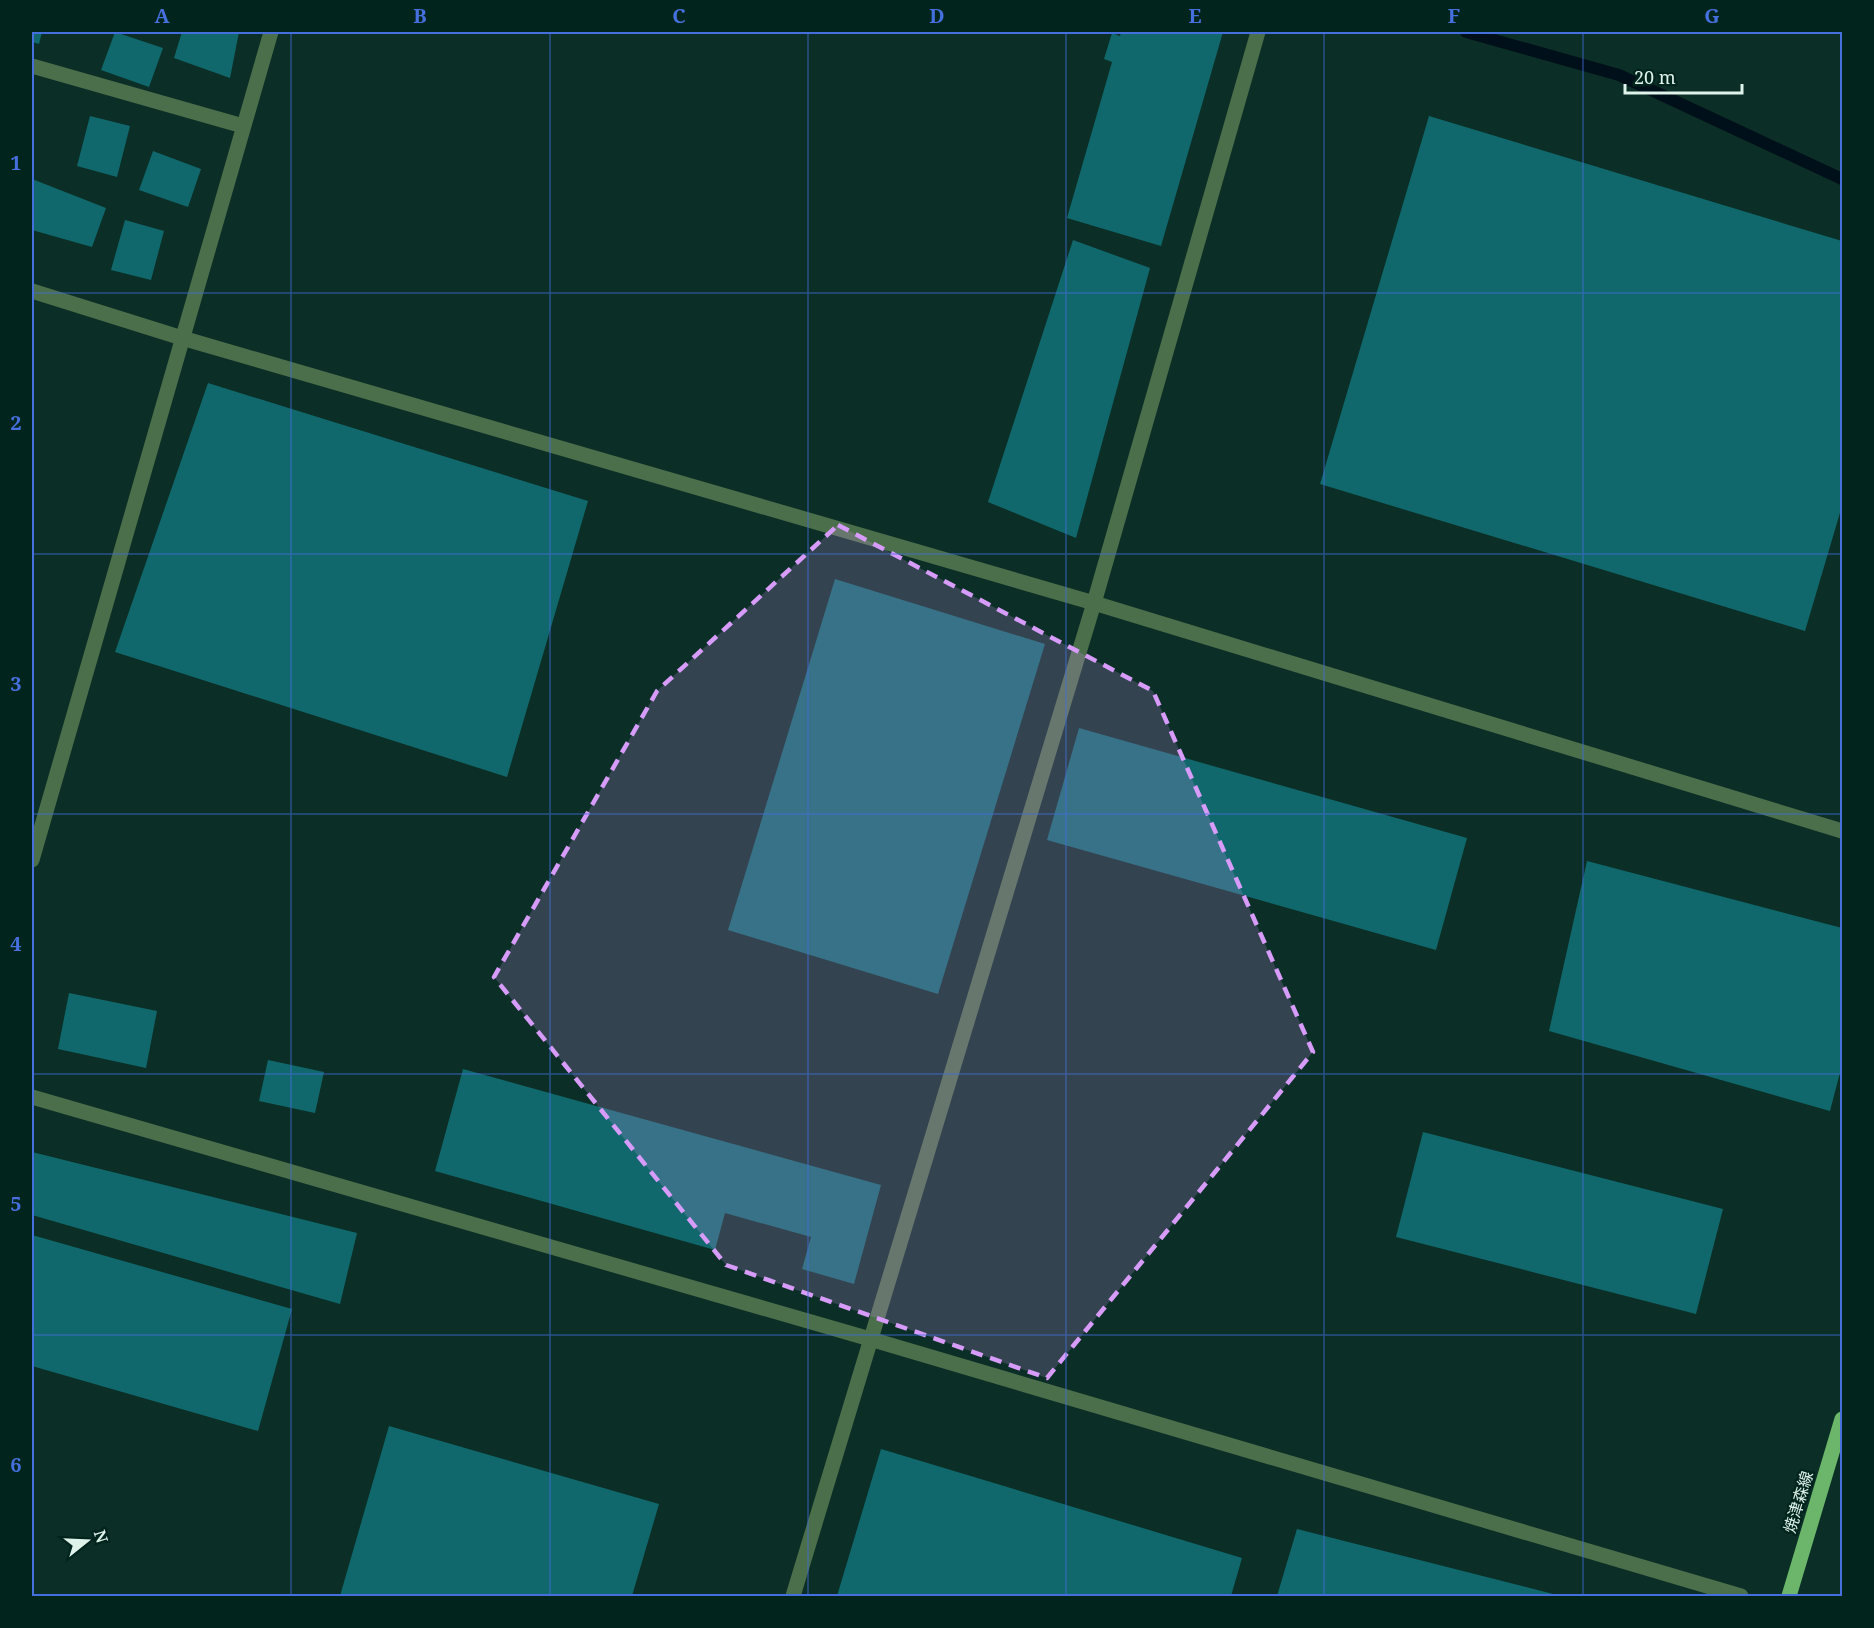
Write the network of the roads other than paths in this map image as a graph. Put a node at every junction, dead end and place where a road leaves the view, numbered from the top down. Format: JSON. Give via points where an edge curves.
{"nodes":[{"id":1,"x":271,"y":32,"type":"edge"},
{"id":2,"x":1257,"y":32,"type":"edge"},
{"id":3,"x":32,"y":66,"type":"edge"},
{"id":4,"x":243,"y":126,"type":"junction"},
{"id":5,"x":32,"y":291,"type":"edge"},
{"id":6,"x":182,"y":338,"type":"junction"},
{"id":7,"x":1094,"y":603,"type":"junction"},
{"id":8,"x":1842,"y":831,"type":"edge"},
{"id":9,"x":32,"y":860,"type":"edge"},
{"id":10,"x":32,"y":1097,"type":"edge"},
{"id":11,"x":870,"y":1339,"type":"junction"},
{"id":12,"x":1842,"y":1419,"type":"edge"},
{"id":13,"x":793,"y":1596,"type":"edge"},
{"id":14,"x":1741,"y":1596,"type":"edge"},
{"id":15,"x":1788,"y":1596,"type":"edge"}],
"edges":[{"from":1,"to":4,"type":"street"},
{"from":2,"to":7,"type":"street"},
{"from":3,"to":4,"type":"street"},
{"from":4,"to":6,"type":"street"},
{"from":5,"to":6,"type":"street"},
{"from":6,"to":7,"type":"street"},
{"from":6,"to":9,"type":"street"},
{"from":7,"to":8,"type":"street"},
{"from":7,"to":11,"type":"street"},
{"from":10,"to":11,"type":"street"},
{"from":11,"to":13,"type":"street"},
{"from":11,"to":14,"type":"street"},
{"from":12,"to":15,"type":"main road","name":"焼津森線"}]}
